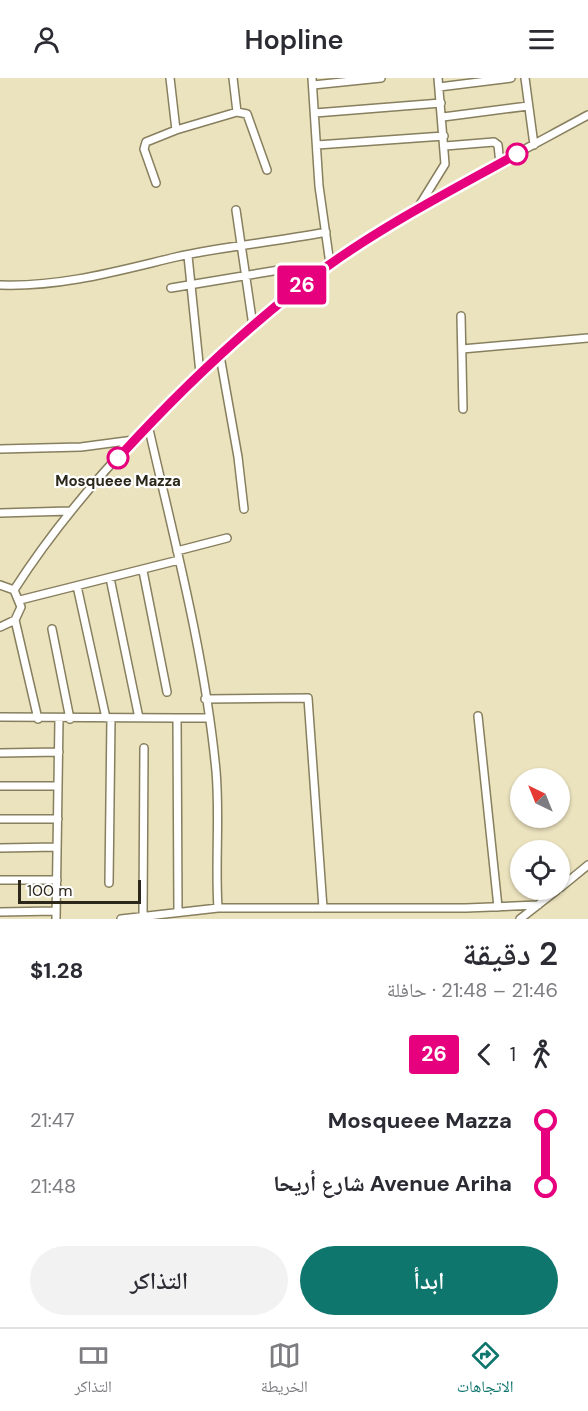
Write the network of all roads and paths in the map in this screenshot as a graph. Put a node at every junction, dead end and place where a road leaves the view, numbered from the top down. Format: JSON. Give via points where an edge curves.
{"nodes":[{"id":1,"x":170,"y":78,"type":"edge"},
{"id":2,"x":233,"y":78,"type":"edge"},
{"id":3,"x":381,"y":78,"type":"edge"},
{"id":4,"x":438,"y":78,"type":"edge"},
{"id":5,"x":512,"y":78,"type":"edge"},
{"id":6,"x":525,"y":78,"type":"edge"},
{"id":7,"x":313,"y":82,"type":"edge"},
{"id":8,"x":439,"y":87,"type":"junction"},
{"id":9,"x":441,"y":103,"type":"junction"},
{"id":10,"x":528,"y":106,"type":"junction"},
{"id":11,"x":237,"y":112,"type":"junction"},
{"id":12,"x":315,"y":113,"type":"junction"},
{"id":13,"x":588,"y":116,"type":"edge"},
{"id":14,"x":443,"y":117,"type":"junction"},
{"id":15,"x":176,"y":129,"type":"junction"},
{"id":16,"x":444,"y":136,"type":"junction"},
{"id":17,"x":317,"y":145,"type":"junction"},
{"id":18,"x":534,"y":145,"type":"junction"},
{"id":19,"x":445,"y":146,"type":"junction"},
{"id":20,"x":500,"y":164,"type":"junction"},
{"id":21,"x":267,"y":170,"type":"dead end"},
{"id":22,"x":156,"y":183,"type":"dead end"},
{"id":23,"x":236,"y":210,"type":"dead end"},
{"id":24,"x":414,"y":213,"type":"junction"},
{"id":25,"x":326,"y":232,"type":"junction"},
{"id":26,"x":242,"y":247,"type":"junction"},
{"id":27,"x":188,"y":256,"type":"junction"},
{"id":28,"x":330,"y":264,"type":"junction"},
{"id":29,"x":291,"y":268,"type":"dead end"},
{"id":30,"x":246,"y":277,"type":"junction"},
{"id":31,"x":0,"y":285,"type":"edge"},
{"id":32,"x":191,"y":285,"type":"junction"},
{"id":33,"x":171,"y":288,"type":"dead end"},
{"id":34,"x":461,"y":316,"type":"dead end"},
{"id":35,"x":253,"y":326,"type":"junction"},
{"id":36,"x":588,"y":338,"type":"edge"},
{"id":37,"x":462,"y":349,"type":"junction"},
{"id":38,"x":220,"y":356,"type":"junction"},
{"id":39,"x":200,"y":373,"type":"junction"},
{"id":40,"x":463,"y":409,"type":"dead end"},
{"id":41,"x":148,"y":425,"type":"junction"},
{"id":42,"x":134,"y":440,"type":"junction"},
{"id":43,"x":0,"y":449,"type":"edge"},
{"id":44,"x":244,"y":509,"type":"dead end"},
{"id":45,"x":70,"y":511,"type":"junction"},
{"id":46,"x":0,"y":513,"type":"edge"},
{"id":47,"x":227,"y":538,"type":"dead end"},
{"id":48,"x":177,"y":551,"type":"junction"},
{"id":49,"x":179,"y":560,"type":"junction"},
{"id":50,"x":143,"y":571,"type":"junction"},
{"id":51,"x":110,"y":578,"type":"junction"},
{"id":52,"x":0,"y":585,"type":"edge"},
{"id":53,"x":77,"y":586,"type":"junction"},
{"id":54,"x":14,"y":590,"type":"junction"},
{"id":55,"x":20,"y":600,"type":"junction"},
{"id":56,"x":15,"y":620,"type":"junction"},
{"id":57,"x":0,"y":627,"type":"edge"},
{"id":58,"x":52,"y":629,"type":"dead end"},
{"id":59,"x":167,"y":692,"type":"dead end"},
{"id":60,"x":205,"y":699,"type":"junction"},
{"id":61,"x":0,"y":708,"type":"edge"},
{"id":62,"x":478,"y":716,"type":"dead end"},
{"id":63,"x":1,"y":717,"type":"edge"},
{"id":64,"x":70,"y":718,"type":"junction"},
{"id":65,"x":108,"y":718,"type":"junction"},
{"id":66,"x":140,"y":718,"type":"junction"},
{"id":67,"x":177,"y":718,"type":"junction"},
{"id":68,"x":209,"y":718,"type":"junction"},
{"id":69,"x":38,"y":719,"type":"junction"},
{"id":70,"x":59,"y":719,"type":"junction"},
{"id":71,"x":144,"y":748,"type":"dead end"},
{"id":72,"x":59,"y":752,"type":"junction"},
{"id":73,"x":0,"y":753,"type":"edge"},
{"id":74,"x":0,"y":786,"type":"edge"},
{"id":75,"x":58,"y":786,"type":"junction"},
{"id":76,"x":0,"y":819,"type":"edge"},
{"id":77,"x":58,"y":819,"type":"junction"},
{"id":78,"x":57,"y":847,"type":"junction"},
{"id":79,"x":0,"y":848,"type":"edge"},
{"id":80,"x":588,"y":865,"type":"edge"},
{"id":81,"x":570,"y":879,"type":"edge"},
{"id":82,"x":0,"y":880,"type":"edge"},
{"id":83,"x":57,"y":880,"type":"junction"},
{"id":84,"x":109,"y":883,"type":"dead end"},
{"id":85,"x":544,"y":900,"type":"edge"},
{"id":86,"x":538,"y":905,"type":"junction"},
{"id":87,"x":498,"y":907,"type":"junction"},
{"id":88,"x":218,"y":908,"type":"junction"},
{"id":89,"x":323,"y":908,"type":"junction"},
{"id":90,"x":268,"y":909,"type":"junction"},
{"id":91,"x":14,"y":911,"type":"junction"},
{"id":92,"x":0,"y":912,"type":"edge"},
{"id":93,"x":180,"y":914,"type":"edge"},
{"id":94,"x":56,"y":915,"type":"edge"},
{"id":95,"x":143,"y":915,"type":"junction"},
{"id":96,"x":269,"y":918,"type":"edge"},
{"id":97,"x":14,"y":919,"type":"edge"},
{"id":98,"x":121,"y":919,"type":"edge"},
{"id":99,"x":520,"y":919,"type":"edge"}],
"edges":[{"from":1,"to":15,"type":"street"},
{"from":2,"to":11,"type":"street"},
{"from":3,"to":7,"type":"street"},
{"from":4,"to":8,"type":"street"},
{"from":5,"to":8,"type":"street"},
{"from":6,"to":10,"type":"street"},
{"from":7,"to":12,"type":"street"},
{"from":8,"to":9,"type":"street"},
{"from":9,"to":12,"type":"street"},
{"from":9,"to":14,"type":"street"},
{"from":10,"to":14,"type":"street"},
{"from":10,"to":18,"type":"street"},
{"from":11,"to":15,"type":"street"},
{"from":11,"to":21,"type":"street","via":[[248,114]]},
{"from":12,"to":17,"type":"street"},
{"from":13,"to":18,"type":"street"},
{"from":14,"to":16,"type":"street"},
{"from":15,"to":22,"type":"street","via":[[147,142],[144,149]]},
{"from":16,"to":17,"type":"street"},
{"from":16,"to":19,"type":"street"},
{"from":17,"to":25,"type":"street"},
{"from":18,"to":20,"type":"street"},
{"from":19,"to":20,"type":"street","via":[[494,142],[498,145]]},
{"from":19,"to":24,"type":"street","via":[[442,171]]},
{"from":20,"to":24,"type":"street"},
{"from":23,"to":26,"type":"street"},
{"from":24,"to":28,"type":"street"},
{"from":25,"to":26,"type":"street"},
{"from":25,"to":28,"type":"street"},
{"from":26,"to":27,"type":"street"},
{"from":26,"to":30,"type":"street"},
{"from":27,"to":31,"type":"street","via":[[113,274],[26,286]]},
{"from":27,"to":32,"type":"street"},
{"from":28,"to":35,"type":"street"},
{"from":29,"to":30,"type":"street"},
{"from":30,"to":32,"type":"street"},
{"from":30,"to":35,"type":"street"},
{"from":32,"to":33,"type":"street"},
{"from":32,"to":39,"type":"street"},
{"from":34,"to":37,"type":"street"},
{"from":35,"to":38,"type":"street"},
{"from":36,"to":37,"type":"street"},
{"from":37,"to":40,"type":"street"},
{"from":38,"to":39,"type":"street"},
{"from":38,"to":44,"type":"street"},
{"from":39,"to":41,"type":"street"},
{"from":41,"to":42,"type":"street"},
{"from":41,"to":48,"type":"street"},
{"from":42,"to":43,"type":"street","via":[[81,447]]},
{"from":42,"to":45,"type":"street"},
{"from":45,"to":46,"type":"street"},
{"from":45,"to":54,"type":"street"},
{"from":47,"to":48,"type":"street"},
{"from":48,"to":49,"type":"street"},
{"from":49,"to":50,"type":"street"},
{"from":49,"to":60,"type":"street"},
{"from":50,"to":51,"type":"street"},
{"from":50,"to":59,"type":"street"},
{"from":51,"to":53,"type":"street"},
{"from":51,"to":66,"type":"street"},
{"from":52,"to":54,"type":"street"},
{"from":53,"to":55,"type":"street"},
{"from":53,"to":65,"type":"street"},
{"from":54,"to":55,"type":"street"},
{"from":55,"to":56,"type":"street"},
{"from":56,"to":57,"type":"street"},
{"from":56,"to":69,"type":"street"},
{"from":58,"to":64,"type":"street"},
{"from":60,"to":68,"type":"street"},
{"from":60,"to":89,"type":"street","via":[[308,698]]},
{"from":61,"to":63,"type":"street"},
{"from":62,"to":87,"type":"street"},
{"from":63,"to":69,"type":"street"},
{"from":64,"to":65,"type":"street"},
{"from":64,"to":70,"type":"street"},
{"from":65,"to":66,"type":"street"},
{"from":65,"to":84,"type":"street"},
{"from":66,"to":67,"type":"street"},
{"from":67,"to":68,"type":"street"},
{"from":67,"to":93,"type":"street"},
{"from":68,"to":88,"type":"street","via":[[218,801]]},
{"from":69,"to":70,"type":"street"},
{"from":70,"to":72,"type":"street"},
{"from":71,"to":95,"type":"street"},
{"from":72,"to":73,"type":"street"},
{"from":72,"to":75,"type":"street"},
{"from":74,"to":75,"type":"street"},
{"from":75,"to":77,"type":"street"},
{"from":76,"to":77,"type":"street"},
{"from":77,"to":78,"type":"street"},
{"from":78,"to":79,"type":"street"},
{"from":78,"to":83,"type":"street"},
{"from":80,"to":81,"type":"street"},
{"from":82,"to":83,"type":"street"},
{"from":83,"to":94,"type":"street"},
{"from":85,"to":86,"type":"street"},
{"from":86,"to":87,"type":"street"},
{"from":86,"to":99,"type":"street"},
{"from":87,"to":89,"type":"street"},
{"from":88,"to":90,"type":"street"},
{"from":88,"to":93,"type":"street"},
{"from":89,"to":90,"type":"street"},
{"from":90,"to":96,"type":"street"},
{"from":91,"to":92,"type":"street"},
{"from":91,"to":94,"type":"street"},
{"from":91,"to":97,"type":"street"},
{"from":93,"to":95,"type":"street"},
{"from":95,"to":98,"type":"street"}]}
